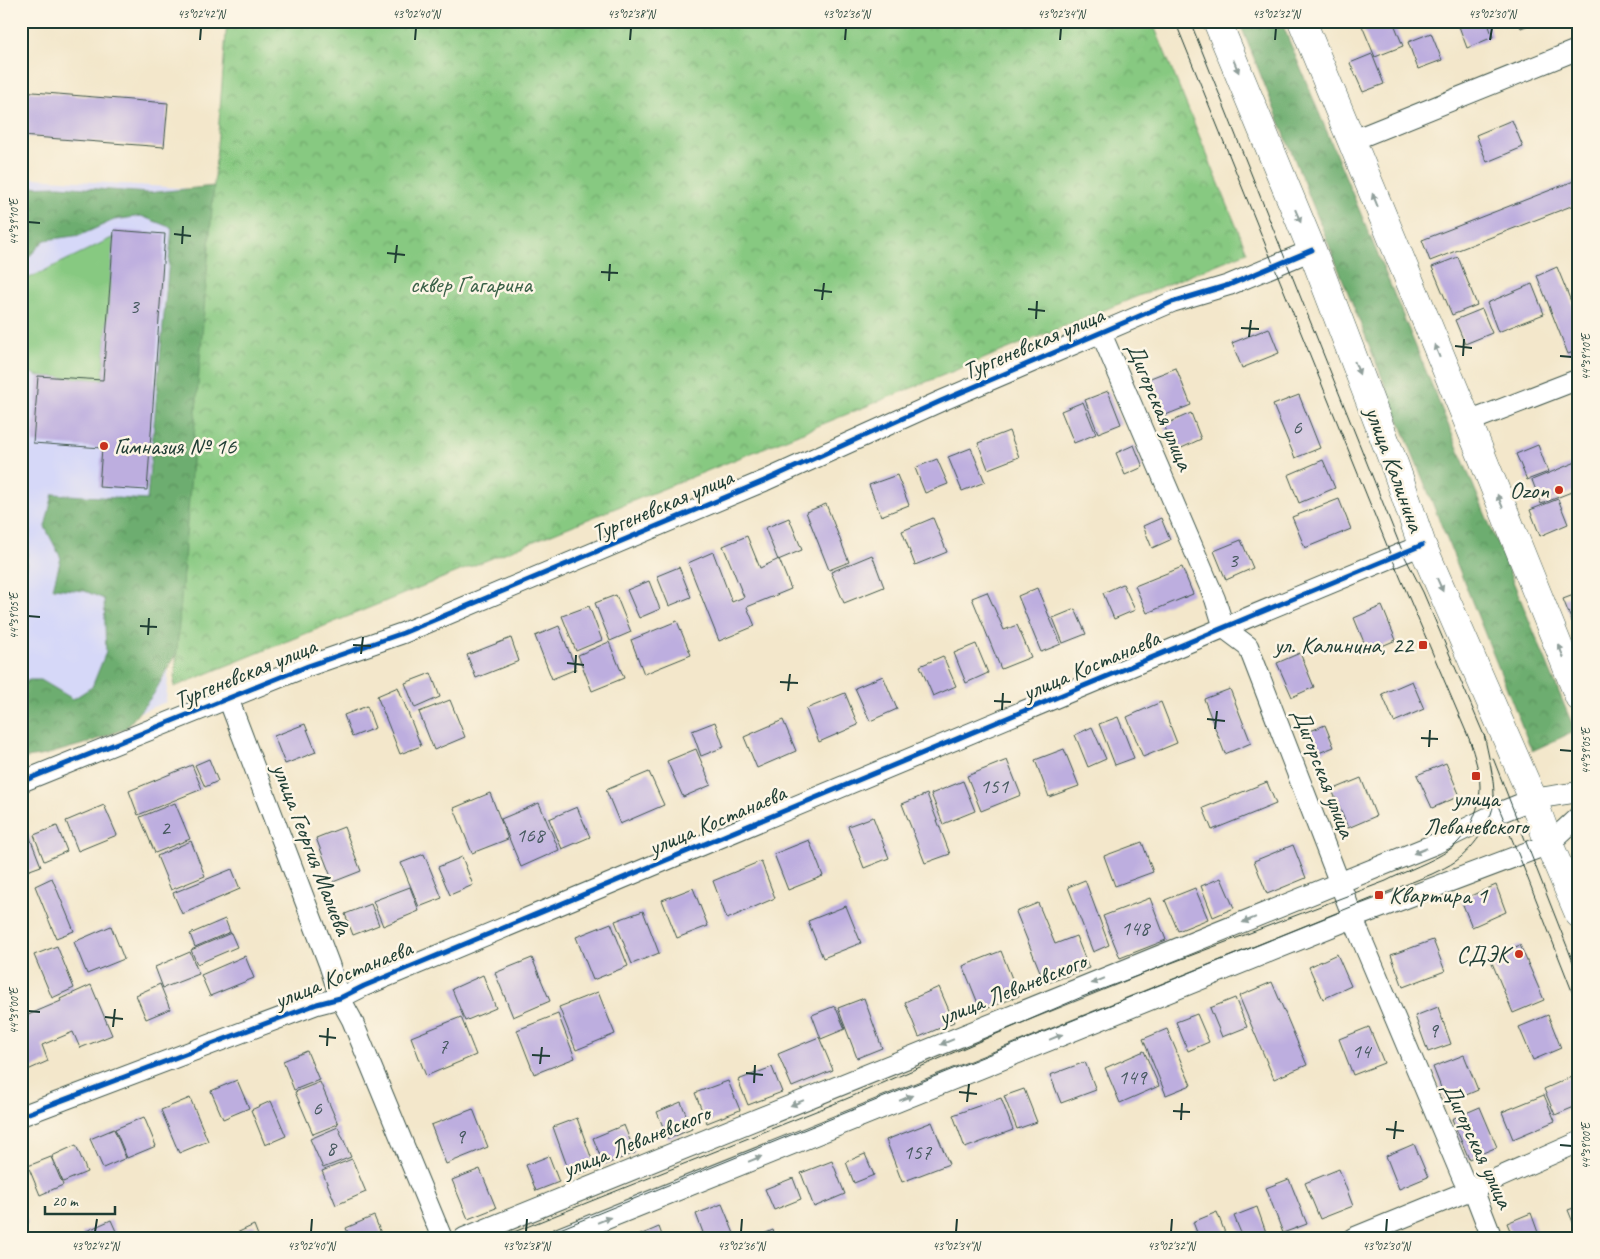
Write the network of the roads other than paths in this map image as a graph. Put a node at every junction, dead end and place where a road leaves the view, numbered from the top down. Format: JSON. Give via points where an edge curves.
{"nodes":[{"id":1,"x":1217,"y":21,"type":"edge"},
{"id":2,"x":1302,"y":21,"type":"edge"},
{"id":3,"x":1579,"y":49,"type":"edge"},
{"id":4,"x":1351,"y":141,"type":"junction"},
{"id":5,"x":1312,"y":250,"type":"junction"},
{"id":6,"x":1101,"y":332,"type":"junction"},
{"id":7,"x":1579,"y":379,"type":"edge"},
{"id":8,"x":1468,"y":422,"type":"junction"},
{"id":9,"x":1422,"y":545,"type":"junction"},
{"id":10,"x":1224,"y":628,"type":"junction"},
{"id":11,"x":1579,"y":697,"type":"edge"},
{"id":12,"x":228,"y":698,"type":"junction"},
{"id":13,"x":21,"y":782,"type":"edge"},
{"id":14,"x":1579,"y":792,"type":"edge"},
{"id":15,"x":1533,"y":799,"type":"junction"},
{"id":16,"x":1579,"y":816,"type":"edge"},
{"id":17,"x":1549,"y":844,"type":"junction"},
{"id":18,"x":1340,"y":883,"type":"junction"},
{"id":19,"x":1579,"y":914,"type":"edge"},
{"id":20,"x":1353,"y":918,"type":"junction"},
{"id":21,"x":340,"y":998,"type":"junction"},
{"id":22,"x":21,"y":1116,"type":"edge"},
{"id":23,"x":1579,"y":1142,"type":"edge"},
{"id":24,"x":1473,"y":1189,"type":"junction"},
{"id":25,"x":442,"y":1238,"type":"edge"},
{"id":26,"x":464,"y":1238,"type":"edge"},
{"id":27,"x":559,"y":1238,"type":"edge"},
{"id":28,"x":1353,"y":1238,"type":"edge"},
{"id":29,"x":1492,"y":1238,"type":"edge"}],
"edges":[{"from":1,"to":5,"type":"main road","name":"улица Калинина","one_way":true},
{"from":2,"to":4,"type":"main road"},
{"from":3,"to":4,"type":"street"},
{"from":8,"to":4,"type":"main road","one_way":true},
{"from":5,"to":6,"type":"street","name":"Тургеневская улица","via":[[1229,285],[1172,302]]},
{"from":5,"to":9,"type":"main road","name":"улица Калинина","one_way":true},
{"from":6,"to":10,"type":"street","name":"Дигорская улица","via":[[1215,599]]},
{"from":6,"to":12,"type":"street","name":"Тургеневская улица","via":[[412,630]]},
{"from":7,"to":8,"type":"street"},
{"from":11,"to":8,"type":"main road","one_way":true},
{"from":9,"to":10,"type":"street","name":"улица Костанаева"},
{"from":9,"to":15,"type":"main road","name":"улица Калинина","one_way":true},
{"from":10,"to":18,"type":"street","name":"Дигорская улица","via":[[1248,646]]},
{"from":10,"to":21,"type":"street","name":"улица Костанаева"},
{"from":12,"to":13,"type":"street","name":"Тургеневская улица"},
{"from":12,"to":21,"type":"street","name":"улица Георгия Малиева"},
{"from":14,"to":15,"type":"street","name":"улица Леваневского"},
{"from":15,"to":17,"type":"main road","name":"улица Калинина"},
{"from":15,"to":18,"type":"street","name":"улица Леваневского","one_way":true},
{"from":16,"to":17,"type":"street"},
{"from":17,"to":19,"type":"main road","name":"улица Калинина"},
{"from":17,"to":20,"type":"street"},
{"from":18,"to":20,"type":"street","name":"Дигорская улица"},
{"from":18,"to":26,"type":"street","name":"улица Леваневского","one_way":true},
{"from":20,"to":24,"type":"street","name":"Дигорская улица","via":[[1463,1179]]},
{"from":27,"to":20,"type":"street","one_way":true},
{"from":21,"to":22,"type":"street","name":"улица Костанаева"},
{"from":21,"to":25,"type":"street","name":"улица Георгия Малиева"},
{"from":23,"to":24,"type":"street"},
{"from":24,"to":28,"type":"street"},
{"from":24,"to":29,"type":"street","name":"Дигорская улица"}]}
